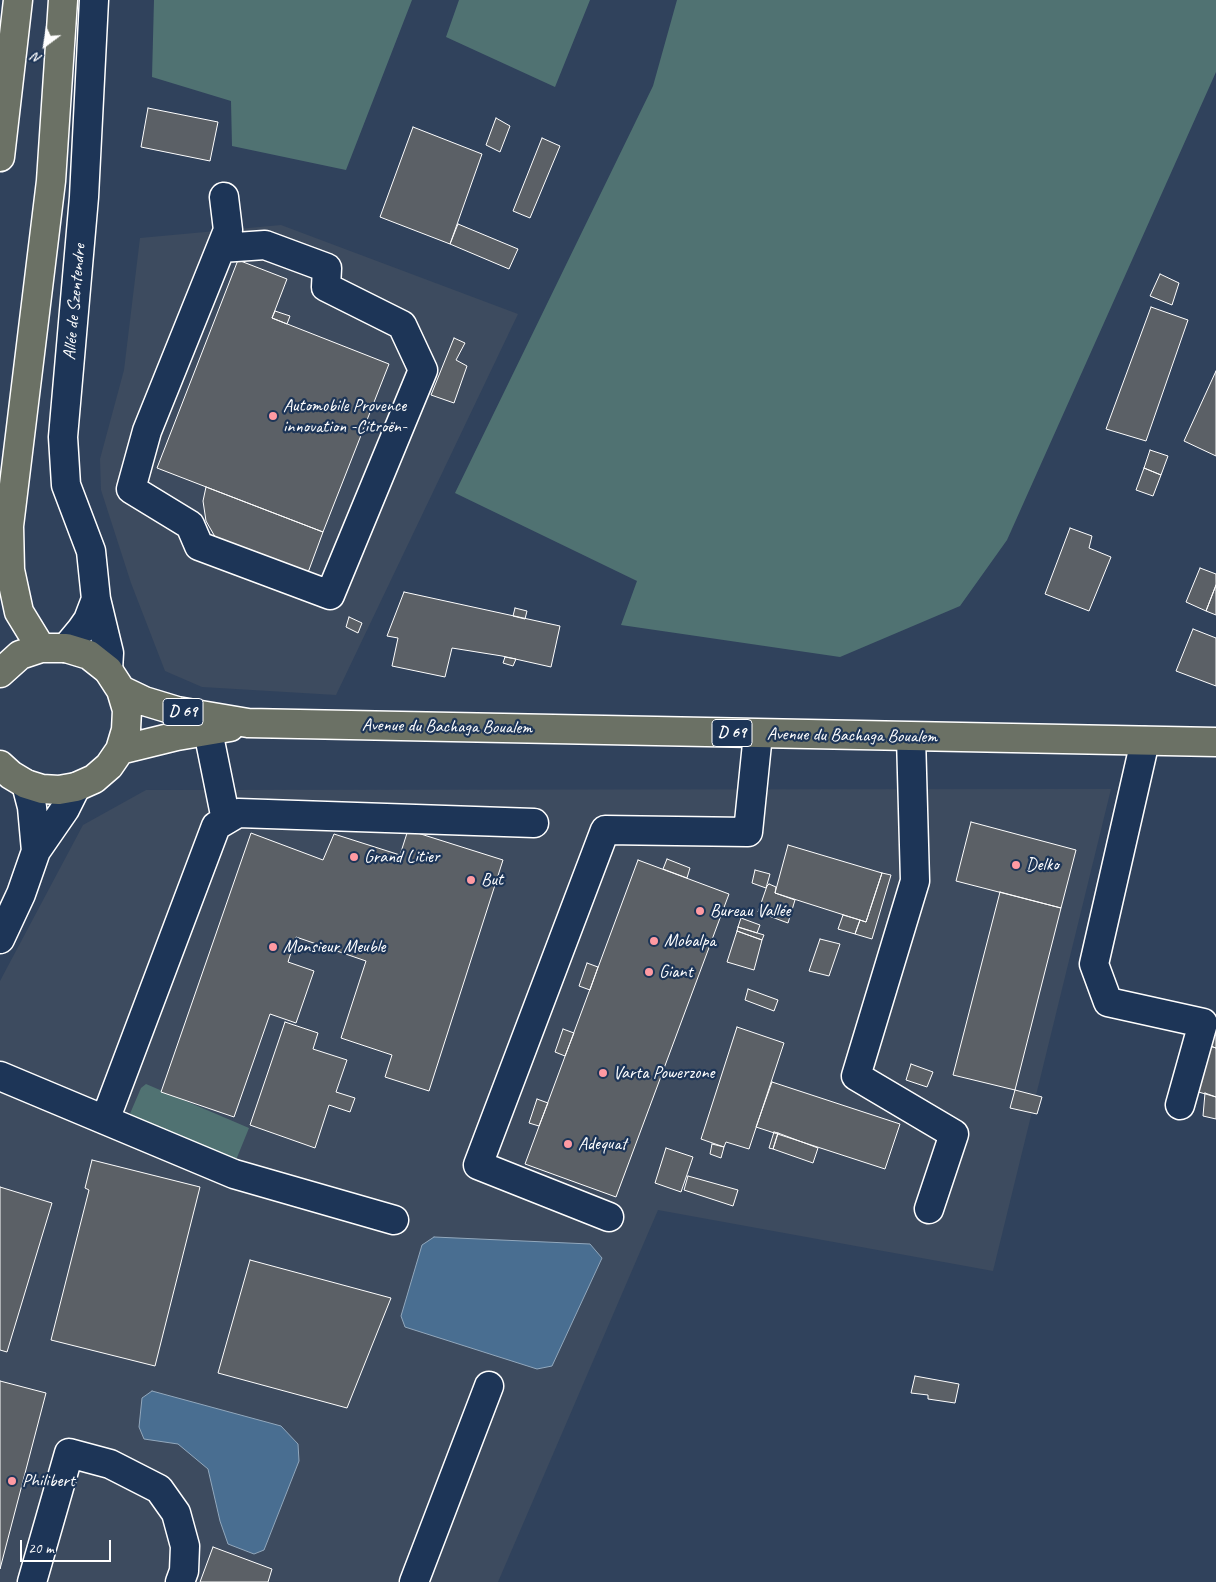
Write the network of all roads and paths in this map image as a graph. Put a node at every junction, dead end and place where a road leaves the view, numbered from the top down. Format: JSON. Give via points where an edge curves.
{"nodes":[{"id":1,"x":18,"y":0,"type":"edge"},
{"id":2,"x":63,"y":0,"type":"edge"},
{"id":3,"x":94,"y":0,"type":"edge"},
{"id":4,"x":0,"y":157,"type":"edge"},
{"id":5,"x":224,"y":197,"type":"dead end"},
{"id":6,"x":221,"y":248,"type":"junction"},
{"id":7,"x":96,"y":599,"type":"junction"},
{"id":8,"x":53,"y":648,"type":"junction"},
{"id":9,"x":0,"y":673,"type":"edge"},
{"id":10,"x":114,"y":680,"type":"junction"},
{"id":11,"x":248,"y":723,"type":"junction"},
{"id":12,"x":208,"y":731,"type":"junction"},
{"id":13,"x":758,"y":734,"type":"junction"},
{"id":14,"x":911,"y":736,"type":"junction"},
{"id":15,"x":1145,"y":741,"type":"junction"},
{"id":16,"x":1216,"y":742,"type":"edge"},
{"id":17,"x":120,"y":750,"type":"junction"},
{"id":18,"x":9,"y":778,"type":"edge"},
{"id":19,"x":76,"y":787,"type":"junction"},
{"id":20,"x":226,"y":820,"type":"junction"},
{"id":21,"x":534,"y":823,"type":"dead end"},
{"id":22,"x":36,"y":851,"type":"junction"},
{"id":23,"x":0,"y":939,"type":"edge"},
{"id":24,"x":0,"y":1076,"type":"edge"},
{"id":25,"x":1180,"y":1105,"type":"dead end"},
{"id":26,"x":105,"y":1120,"type":"junction"},
{"id":27,"x":929,"y":1209,"type":"dead end"},
{"id":28,"x":609,"y":1217,"type":"dead end"},
{"id":29,"x":394,"y":1220,"type":"dead end"},
{"id":30,"x":489,"y":1386,"type":"dead end"},
{"id":31,"x":32,"y":1582,"type":"edge"},
{"id":32,"x":180,"y":1582,"type":"edge"},
{"id":33,"x":414,"y":1582,"type":"edge"}],
"edges":[{"from":1,"to":4,"type":"main road"},
{"from":2,"to":8,"type":"main road","via":[[51,182],[9,526],[10,570],[18,612]]},
{"from":3,"to":7,"type":"street","name":"Allée de Szentendre","via":[[84,197],[63,437],[66,485],[90,551]]},
{"from":5,"to":6,"type":"street","via":[[228,230]]},
{"from":6,"to":6,"type":"street","via":[[147,430],[131,489],[190,525],[199,546],[330,595],[423,370],[402,325],[326,287],[327,268],[265,245]]},
{"from":7,"to":8,"type":"street","name":"Allée de Szentendre","via":[[82,630]]},
{"from":7,"to":10,"type":"street","name":"Allée de Szentendre"},
{"from":8,"to":9,"type":"main road","via":[[20,655]]},
{"from":8,"to":10,"type":"main road","via":[[89,655]]},
{"from":10,"to":11,"type":"main road","number":"D 69","via":[[144,701],[177,711]]},
{"from":10,"to":17,"type":"main road","via":[[127,710]]},
{"from":11,"to":12,"type":"main road","number":"D 69"},
{"from":11,"to":13,"type":"main road","name":"Avenue du Bachaga Boualem","number":"D 69"},
{"from":12,"to":17,"type":"main road","number":"D 69"},
{"from":12,"to":20,"type":"street"},
{"from":13,"to":14,"type":"main road","name":"Avenue du Bachaga Boualem","number":"D 69"},
{"from":13,"to":28,"type":"street","via":[[748,832],[605,830],[478,1165]]},
{"from":14,"to":15,"type":"main road","name":"Avenue du Bachaga Boualem","number":"D 69"},
{"from":14,"to":27,"type":"street","via":[[915,881],[856,1076],[954,1134]]},
{"from":15,"to":16,"type":"main road","name":"Avenue du Bachaga Boualem","number":"D 69"},
{"from":15,"to":25,"type":"street","via":[[1094,964],[1108,1002],[1203,1023]]},
{"from":17,"to":19,"type":"main road","via":[[94,779]]},
{"from":18,"to":19,"type":"main road","via":[[42,789]]},
{"from":18,"to":22,"type":"street","via":[[32,807]]},
{"from":19,"to":22,"type":"street"},
{"from":20,"to":21,"type":"street","via":[[238,812]]},
{"from":20,"to":26,"type":"street","via":[[216,826]]},
{"from":22,"to":23,"type":"street"},
{"from":24,"to":26,"type":"street"},
{"from":26,"to":29,"type":"street","via":[[234,1174]]},
{"from":30,"to":33,"type":"street"},
{"from":31,"to":32,"type":"street","via":[[70,1453],[110,1464],[159,1489],[176,1513],[186,1546]]}]}
